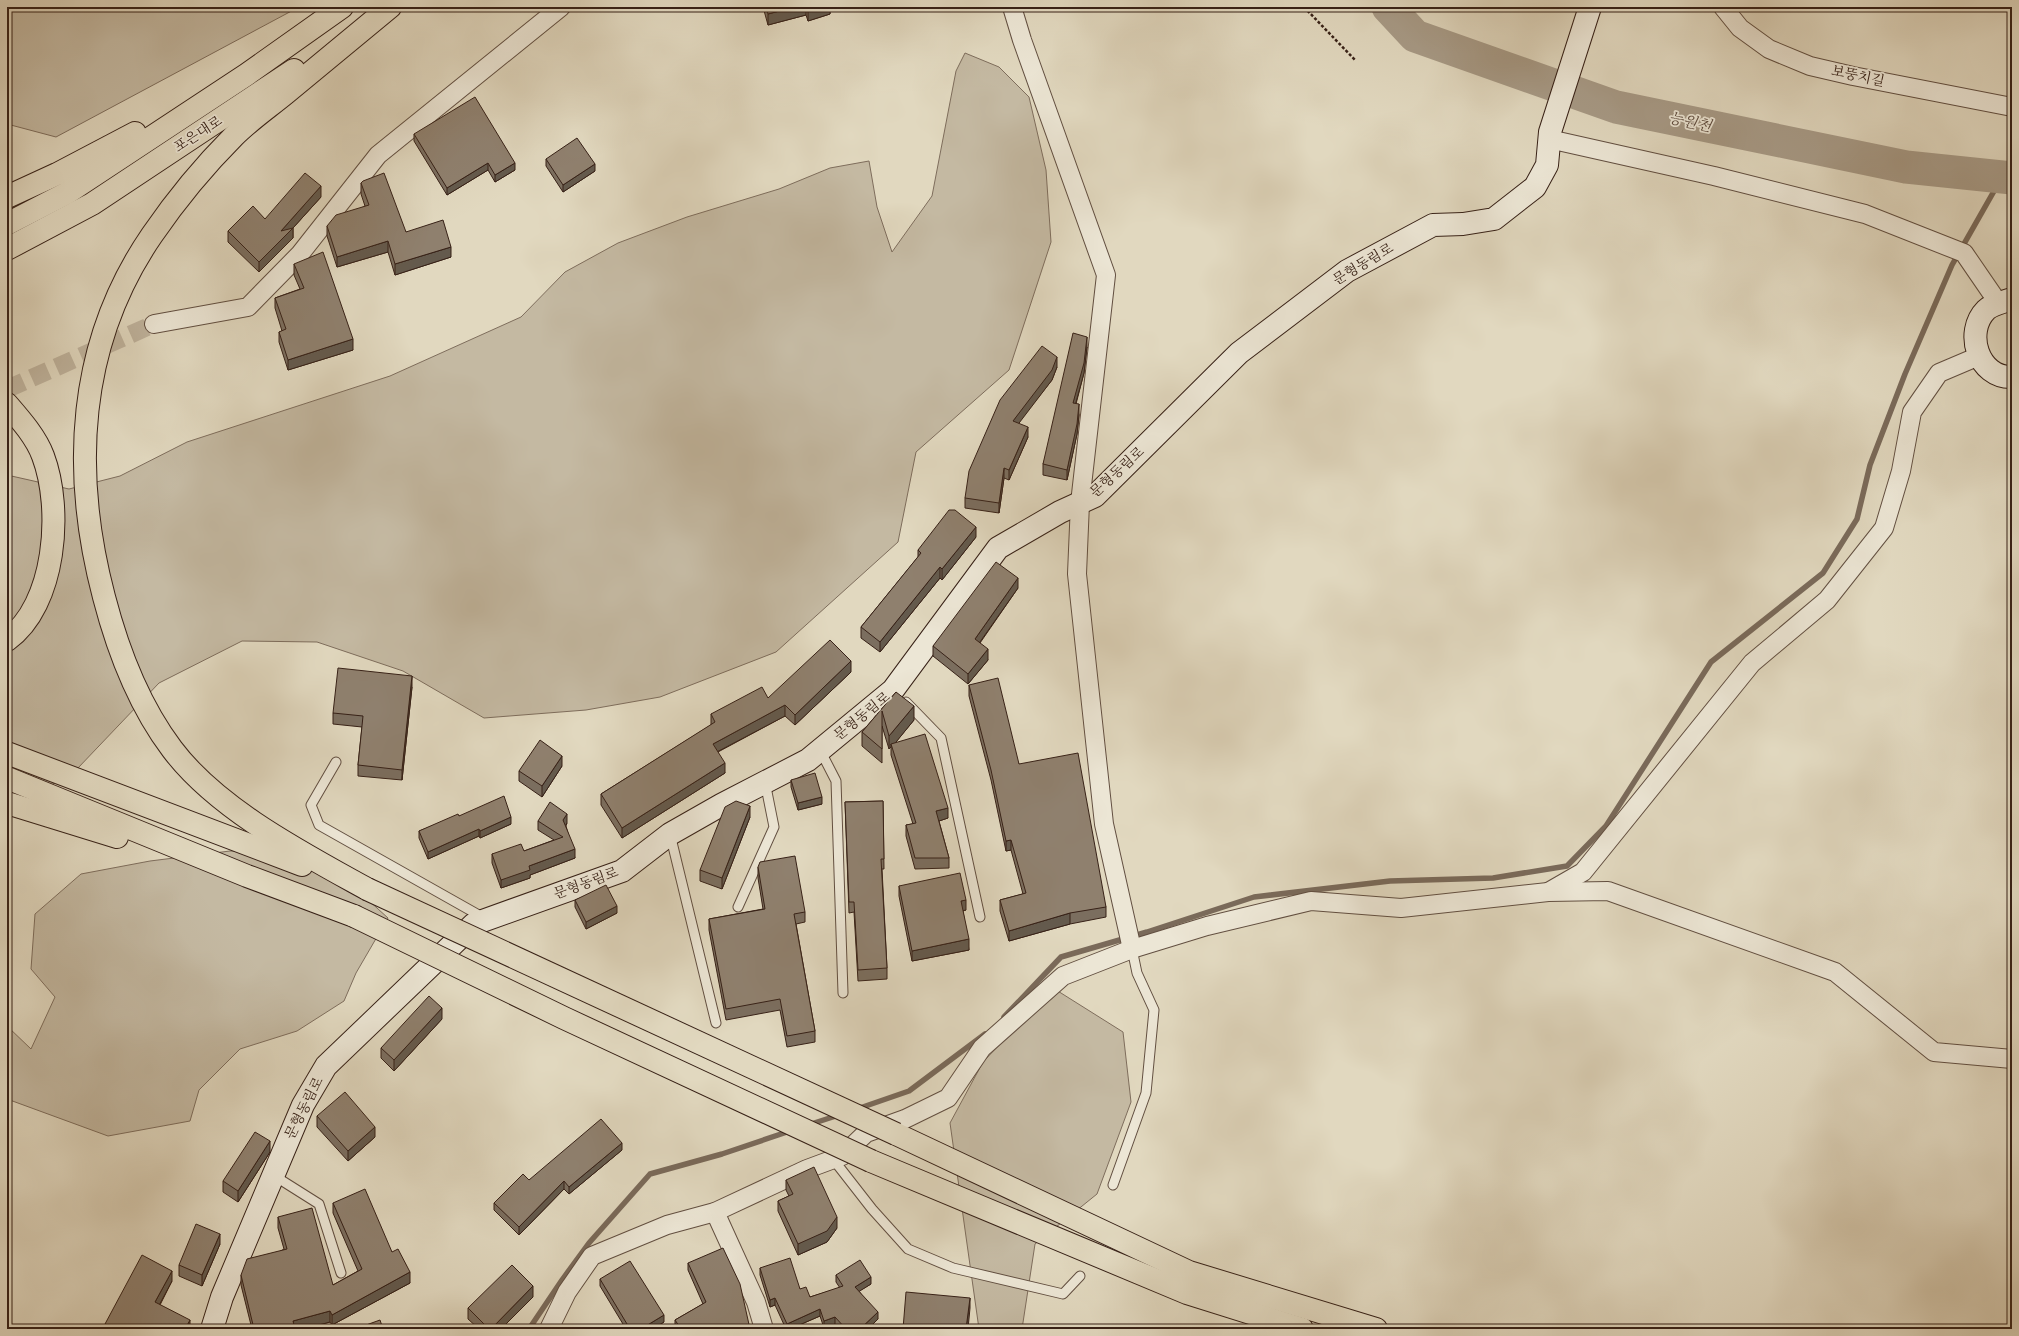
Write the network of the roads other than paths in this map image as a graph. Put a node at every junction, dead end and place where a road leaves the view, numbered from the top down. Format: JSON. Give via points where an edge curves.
{"nodes":[{"id":1,"x":342,"y":7,"type":"edge"},
{"id":2,"x":381,"y":7,"type":"edge"},
{"id":3,"x":390,"y":7,"type":"edge"},
{"id":4,"x":561,"y":7,"type":"edge"},
{"id":5,"x":1012,"y":7,"type":"edge"},
{"id":6,"x":1723,"y":7,"type":"edge"},
{"id":7,"x":1590,"y":10,"type":"edge"},
{"id":8,"x":246,"y":76,"type":"junction"},
{"id":9,"x":2012,"y":107,"type":"edge"},
{"id":10,"x":1549,"y":136,"type":"junction"},
{"id":11,"x":7,"y":197,"type":"edge"},
{"id":12,"x":7,"y":224,"type":"edge"},
{"id":13,"x":7,"y":249,"type":"edge"},
{"id":14,"x":2006,"y":301,"type":"edge"},
{"id":15,"x":154,"y":324,"type":"tunnel mouth"},
{"id":16,"x":1979,"y":356,"type":"junction"},
{"id":17,"x":2012,"y":377,"type":"edge"},
{"id":18,"x":7,"y":404,"type":"edge"},
{"id":19,"x":1080,"y":503,"type":"junction"},
{"id":20,"x":7,"y":640,"type":"edge"},
{"id":21,"x":894,"y":690,"type":"junction"},
{"id":22,"x":820,"y":750,"type":"junction"},
{"id":23,"x":7,"y":753,"type":"edge"},
{"id":24,"x":336,"y":762,"type":"dead end"},
{"id":25,"x":7,"y":778,"type":"edge"},
{"id":26,"x":765,"y":782,"type":"junction"},
{"id":27,"x":7,"y":803,"type":"edge"},
{"id":28,"x":670,"y":834,"type":"junction"},
{"id":29,"x":247,"y":876,"type":"junction"},
{"id":30,"x":367,"y":890,"type":"junction"},
{"id":31,"x":1548,"y":892,"type":"junction"},
{"id":32,"x":738,"y":907,"type":"dead end"},
{"id":33,"x":980,"y":917,"type":"dead end"},
{"id":34,"x":486,"y":919,"type":"junction"},
{"id":35,"x":1132,"y":949,"type":"junction"},
{"id":36,"x":843,"y":993,"type":"dead end"},
{"id":37,"x":716,"y":1023,"type":"dead end"},
{"id":38,"x":2012,"y":1059,"type":"edge"},
{"id":39,"x":833,"y":1159,"type":"junction"},
{"id":40,"x":273,"y":1175,"type":"junction"},
{"id":41,"x":1113,"y":1185,"type":"dead end"},
{"id":42,"x":715,"y":1212,"type":"junction"},
{"id":43,"x":341,"y":1273,"type":"dead end"},
{"id":44,"x":1080,"y":1276,"type":"dead end"},
{"id":45,"x":212,"y":1329,"type":"edge"},
{"id":46,"x":549,"y":1329,"type":"edge"},
{"id":47,"x":764,"y":1329,"type":"edge"},
{"id":48,"x":1302,"y":1329,"type":"edge"},
{"id":49,"x":1376,"y":1329,"type":"edge"}],
"edges":[{"from":1,"to":8,"type":"highway","name":"포은대로"},
{"from":2,"to":13,"type":"highway","name":"포은대로","via":[[310,60],[92,204]]},
{"from":3,"to":30,"type":"highway","via":[[236,134],[193,180],[151,236],[124,282],[105,330],[92,381],[84,434],[89,530],[100,582],[114,636],[127,672],[149,715],[173,751],[231,806],[291,847]]},
{"from":4,"to":15,"type":"street","via":[[378,155],[300,254],[248,307]]},
{"from":5,"to":19,"type":"street","via":[[1106,275]]},
{"from":6,"to":9,"type":"street","name":"보뚱치길","via":[[1740,28],[1770,49],[1810,66]]},
{"from":7,"to":10,"type":"street","name":"문형동림로"},
{"from":8,"to":11,"type":"highway","via":[[57,174]]},
{"from":8,"to":12,"type":"highway","name":"포은대로","via":[[67,193]]},
{"from":10,"to":14,"type":"street","via":[[1866,214],[1964,253]]},
{"from":10,"to":19,"type":"street","name":"문형동림로","via":[[1547,164],[1535,187],[1494,219],[1433,225],[1347,271],[1240,353],[1096,496]]},
{"from":14,"to":16,"type":"street","via":[[1987,309],[1979,320],[1975,332]]},
{"from":16,"to":17,"type":"street","via":[[1997,373]]},
{"from":16,"to":31,"type":"street","via":[[1939,373],[1912,412],[1901,471],[1884,528],[1827,600],[1752,663],[1583,872]]},
{"from":18,"to":20,"type":"highway","via":[[25,425],[43,455],[50,479],[54,510],[53,544],[47,577],[33,608],[17,633]]},
{"from":19,"to":21,"type":"street","name":"문형동림로","via":[[998,548]]},
{"from":19,"to":35,"type":"street","via":[[1077,574],[1104,824]]},
{"from":21,"to":22,"type":"street","name":"문형동림로"},
{"from":21,"to":33,"type":"lane","via":[[941,738]]},
{"from":22,"to":26,"type":"street","name":"문형동림로","via":[[808,760]]},
{"from":22,"to":36,"type":"lane","via":[[836,781]]},
{"from":23,"to":30,"type":"highway"},
{"from":24,"to":34,"type":"lane","via":[[311,805],[319,825]]},
{"from":25,"to":29,"type":"highway"},
{"from":26,"to":28,"type":"street","name":"문형동림로"},
{"from":26,"to":32,"type":"lane","via":[[774,827]]},
{"from":27,"to":29,"type":"highway"},
{"from":28,"to":34,"type":"street","name":"문형동림로","via":[[622,871]]},
{"from":28,"to":37,"type":"lane"},
{"from":29,"to":48,"type":"highway","bridge":true,"via":[[354,916],[564,1018],[871,1161],[1187,1294]]},
{"from":30,"to":49,"type":"highway","bridge":true,"via":[[1188,1272]]},
{"from":31,"to":35,"type":"street","via":[[1401,908],[1311,900],[1207,926]]},
{"from":31,"to":38,"type":"street","via":[[1608,891],[1836,972],[1934,1052]]},
{"from":34,"to":40,"type":"street","name":"문형동림로","via":[[474,924],[326,1066],[303,1105]]},
{"from":35,"to":39,"type":"street","via":[[1063,976],[982,1048],[948,1098],[905,1119],[866,1133],[842,1156]]},
{"from":35,"to":41,"type":"lane","via":[[1137,973],[1154,1010],[1146,1093]]},
{"from":39,"to":42,"type":"street"},
{"from":39,"to":44,"type":"lane","via":[[872,1209],[908,1249],[953,1268],[1063,1294]]},
{"from":40,"to":43,"type":"lane","via":[[318,1204]]},
{"from":40,"to":45,"type":"street","name":"문형동림로","via":[[222,1297]]},
{"from":42,"to":46,"type":"street","via":[[667,1225],[592,1256],[567,1292]]},
{"from":42,"to":47,"type":"street","via":[[756,1302]]}]}
